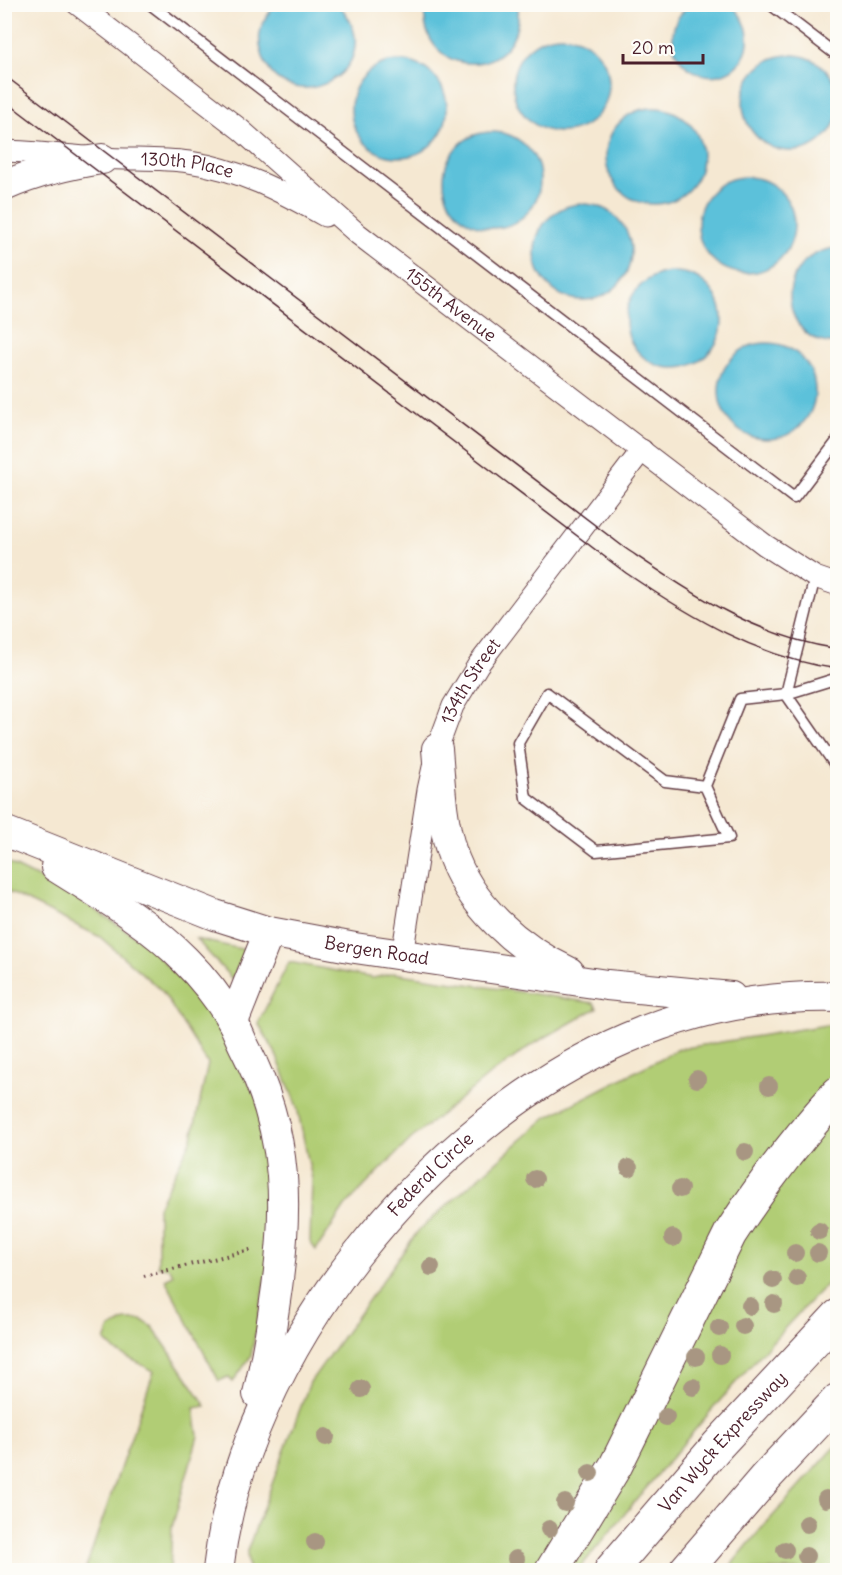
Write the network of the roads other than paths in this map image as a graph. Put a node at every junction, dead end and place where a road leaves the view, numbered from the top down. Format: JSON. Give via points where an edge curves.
{"nodes":[{"id":1,"x":77,"y":4,"type":"edge"},
{"id":2,"x":150,"y":4,"type":"edge"},
{"id":3,"x":770,"y":4,"type":"edge"},
{"id":4,"x":837,"y":56,"type":"edge"},
{"id":5,"x":4,"y":151,"type":"edge"},
{"id":6,"x":102,"y":159,"type":"junction"},
{"id":7,"x":4,"y":186,"type":"edge"},
{"id":8,"x":357,"y":234,"type":"junction"},
{"id":9,"x":837,"y":440,"type":"edge"},
{"id":10,"x":642,"y":450,"type":"junction"},
{"id":11,"x":815,"y":577,"type":"junction"},
{"id":12,"x":837,"y":585,"type":"edge"},
{"id":13,"x":837,"y":678,"type":"edge"},
{"id":14,"x":786,"y":694,"type":"junction"},
{"id":15,"x":437,"y":750,"type":"junction"},
{"id":16,"x":837,"y":769,"type":"edge"},
{"id":17,"x":705,"y":786,"type":"junction"},
{"id":18,"x":4,"y":833,"type":"edge"},
{"id":19,"x":269,"y":932,"type":"junction"},
{"id":20,"x":402,"y":956,"type":"junction"},
{"id":21,"x":837,"y":980,"type":"edge"},
{"id":22,"x":591,"y":982,"type":"junction"},
{"id":23,"x":837,"y":997,"type":"edge"},
{"id":24,"x":778,"y":998,"type":"junction"},
{"id":25,"x":233,"y":1022,"type":"junction"},
{"id":26,"x":837,"y":1093,"type":"edge"},
{"id":27,"x":837,"y":1317,"type":"edge"},
{"id":28,"x":837,"y":1400,"type":"edge"},
{"id":29,"x":261,"y":1416,"type":"junction"},
{"id":30,"x":218,"y":1570,"type":"edge"},
{"id":31,"x":552,"y":1570,"type":"edge"},
{"id":32,"x":611,"y":1570,"type":"edge"},
{"id":33,"x":686,"y":1570,"type":"edge"}],
"edges":[{"from":1,"to":8,"type":"street","name":"155th Avenue","via":[[241,130]]},
{"from":2,"to":9,"type":"lane","via":[[794,498]]},
{"from":3,"to":4,"type":"lane"},
{"from":5,"to":6,"type":"street","name":"130th Place"},
{"from":6,"to":7,"type":"street","via":[[46,170]]},
{"from":6,"to":8,"type":"street","name":"130th Place","via":[[188,162],[235,172]]},
{"from":8,"to":10,"type":"street","name":"155th Avenue"},
{"from":10,"to":11,"type":"street","name":"155th Avenue","via":[[772,550]]},
{"from":10,"to":15,"type":"street","name":"134th Street","via":[[466,681]]},
{"from":11,"to":12,"type":"street","name":"155th Avenue"},
{"from":11,"to":14,"type":"lane"},
{"from":13,"to":14,"type":"lane"},
{"from":14,"to":16,"type":"lane"},
{"from":14,"to":17,"type":"lane","via":[[740,699]]},
{"from":15,"to":20,"type":"street","name":"134th Street"},
{"from":15,"to":22,"type":"street","via":[[447,835],[473,892],[490,915],[528,950]]},
{"from":17,"to":17,"type":"lane","via":[[729,838],[596,851],[526,798],[518,742],[547,693],[665,781]]},
{"from":18,"to":19,"type":"street","name":"Bergen Road"},
{"from":18,"to":25,"type":"street","name":"Bergen Road","via":[[117,905],[166,942],[203,980]]},
{"from":19,"to":20,"type":"street","name":"Bergen Road"},
{"from":19,"to":25,"type":"street"},
{"from":20,"to":22,"type":"street","name":"Bergen Road"},
{"from":21,"to":24,"type":"street"},
{"from":22,"to":24,"type":"street","name":"Bergen Road"},
{"from":23,"to":24,"type":"street","name":"Federal Circle"},
{"from":24,"to":29,"type":"street","name":"Federal Circle","via":[[673,1021],[604,1049],[542,1085],[465,1142],[411,1193],[361,1249],[308,1325]]},
{"from":25,"to":29,"type":"street","name":"Bergen Road","via":[[270,1108],[283,1178],[280,1275],[256,1404]]},
{"from":26,"to":31,"type":"highway","via":[[777,1166],[730,1234],[616,1465]]},
{"from":27,"to":32,"type":"highway","name":"Van Wyck Expressway","via":[[718,1445]]},
{"from":28,"to":33,"type":"highway"},
{"from":29,"to":30,"type":"street","name":"Federal Circle","via":[[230,1507]]}]}
